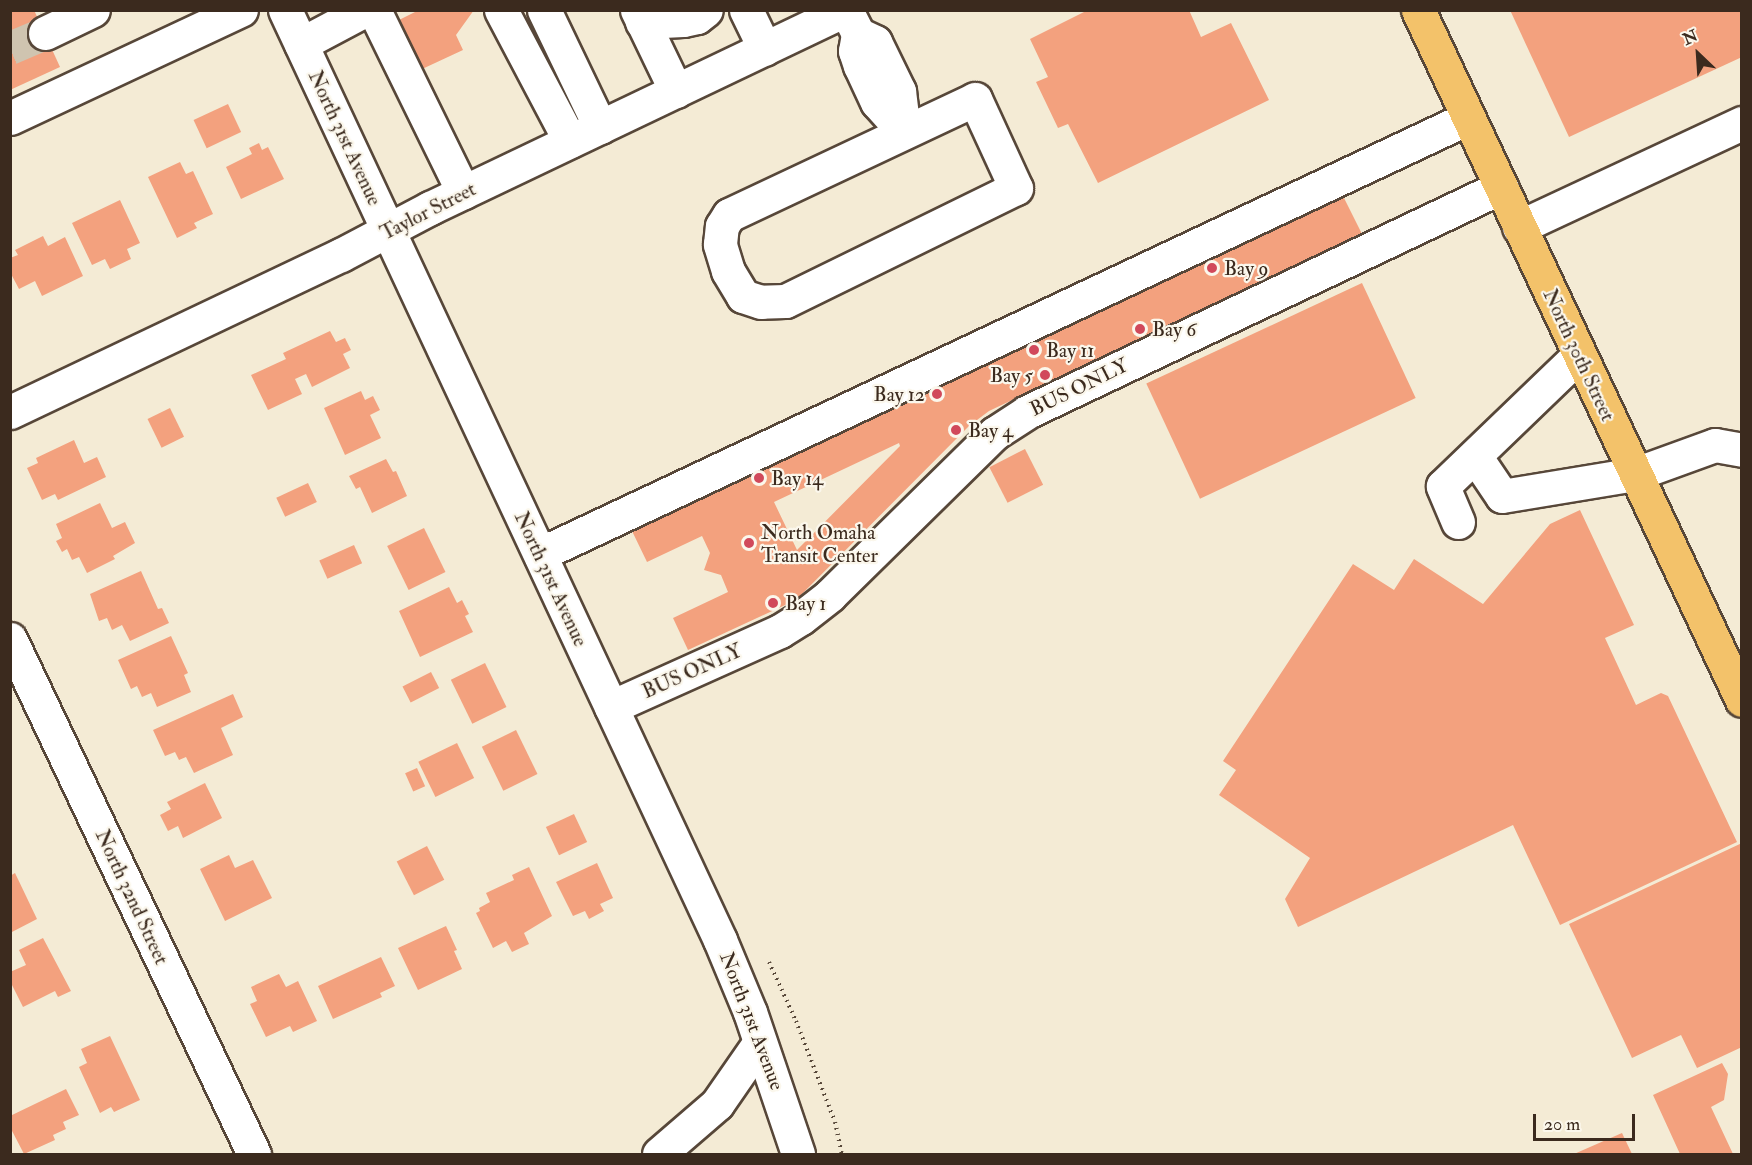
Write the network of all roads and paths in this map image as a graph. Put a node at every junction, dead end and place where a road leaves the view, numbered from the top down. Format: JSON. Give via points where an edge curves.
{"nodes":[{"id":1,"x":241,"y":10,"type":"edge"},
{"id":2,"x":285,"y":10,"type":"edge"},
{"id":3,"x":365,"y":10,"type":"edge"},
{"id":4,"x":374,"y":10,"type":"edge"},
{"id":5,"x":501,"y":10,"type":"edge"},
{"id":6,"x":544,"y":10,"type":"edge"},
{"id":7,"x":706,"y":10,"type":"edge"},
{"id":8,"x":746,"y":10,"type":"edge"},
{"id":9,"x":1418,"y":10,"type":"edge"},
{"id":10,"x":93,"y":11,"type":"edge"},
{"id":11,"x":640,"y":16,"type":"edge"},
{"id":12,"x":849,"y":17,"type":"edge"},
{"id":13,"x":45,"y":33,"type":"tunnel mouth"},
{"id":14,"x":301,"y":44,"type":"junction"},
{"id":15,"x":765,"y":49,"type":"junction"},
{"id":16,"x":676,"y":91,"type":"junction"},
{"id":17,"x":10,"y":118,"type":"edge"},
{"id":18,"x":1468,"y":118,"type":"junction"},
{"id":19,"x":1742,"y":123,"type":"edge"},
{"id":20,"x":600,"y":127,"type":"junction"},
{"id":21,"x":904,"y":132,"type":"junction"},
{"id":22,"x":570,"y":141,"type":"junction"},
{"id":23,"x":1501,"y":187,"type":"junction"},
{"id":24,"x":463,"y":192,"type":"junction"},
{"id":25,"x":1520,"y":227,"type":"junction"},
{"id":26,"x":388,"y":230,"type":"junction"},
{"id":27,"x":1579,"y":355,"type":"junction"},
{"id":28,"x":10,"y":411,"type":"edge"},
{"id":29,"x":1742,"y":450,"type":"edge"},
{"id":30,"x":1474,"y":456,"type":"junction"},
{"id":31,"x":1635,"y":474,"type":"junction"},
{"id":32,"x":1458,"y":522,"type":"dead end"},
{"id":33,"x":540,"y":554,"type":"junction"},
{"id":34,"x":10,"y":639,"type":"edge"},
{"id":35,"x":1742,"y":700,"type":"edge"},
{"id":36,"x":611,"y":707,"type":"junction"},
{"id":37,"x":760,"y":1042,"type":"junction"},
{"id":38,"x":254,"y":1155,"type":"edge"},
{"id":39,"x":659,"y":1155,"type":"edge"},
{"id":40,"x":798,"y":1155,"type":"edge"}],
"edges":[{"from":1,"to":17,"type":"street"},
{"from":2,"to":14,"type":"street","name":"North 31st Avenue"},
{"from":3,"to":14,"type":"street"},
{"from":4,"to":24,"type":"street"},
{"from":5,"to":22,"type":"street"},
{"from":6,"to":20,"type":"street"},
{"from":7,"to":11,"type":"street","via":[[683,20]]},
{"from":8,"to":15,"type":"street"},
{"from":9,"to":18,"type":"main road","name":"North 30th Street"},
{"from":10,"to":13,"type":"street"},
{"from":11,"to":16,"type":"street"},
{"from":12,"to":15,"type":"street","name":"Taylor Street"},
{"from":12,"to":21,"type":"street","via":[[855,51],[877,102]]},
{"from":14,"to":26,"type":"street","name":"North 31st Avenue"},
{"from":15,"to":16,"type":"street","name":"Taylor Street"},
{"from":16,"to":20,"type":"street","name":"Taylor Street"},
{"from":18,"to":23,"type":"main road","name":"North 30th Street"},
{"from":18,"to":33,"type":"street"},
{"from":19,"to":25,"type":"street"},
{"from":20,"to":22,"type":"street","name":"Taylor Street"},
{"from":21,"to":21,"type":"street","via":[[729,215],[722,226],[720,244],[728,270],[743,296],[761,302],[785,301],[1016,188],[975,99]]},
{"from":22,"to":24,"type":"street","name":"Taylor Street"},
{"from":23,"to":25,"type":"main road","name":"North 30th Street"},
{"from":23,"to":36,"type":"street","name":"BUS ONLY","via":[[1027,412],[995,433],[830,595],[801,618]]},
{"from":24,"to":26,"type":"street","name":"Taylor Street"},
{"from":25,"to":27,"type":"main road","name":"North 30th Street"},
{"from":26,"to":28,"type":"street","name":"Taylor Street"},
{"from":26,"to":33,"type":"street","name":"North 31st Avenue"},
{"from":27,"to":30,"type":"street"},
{"from":27,"to":31,"type":"main road","name":"North 30th Street"},
{"from":29,"to":31,"type":"street","via":[[1715,445]]},
{"from":30,"to":31,"type":"street","via":[[1502,496]]},
{"from":30,"to":32,"type":"street","via":[[1443,486]]},
{"from":31,"to":35,"type":"main road","name":"North 30th Street"},
{"from":33,"to":36,"type":"street","name":"North 31st Avenue"},
{"from":34,"to":38,"type":"street","name":"North 32nd Street"},
{"from":36,"to":37,"type":"street","name":"North 31st Avenue","via":[[732,966]]},
{"from":37,"to":39,"type":"street","via":[[717,1104]]},
{"from":37,"to":40,"type":"street","name":"North 31st Avenue"}]}
